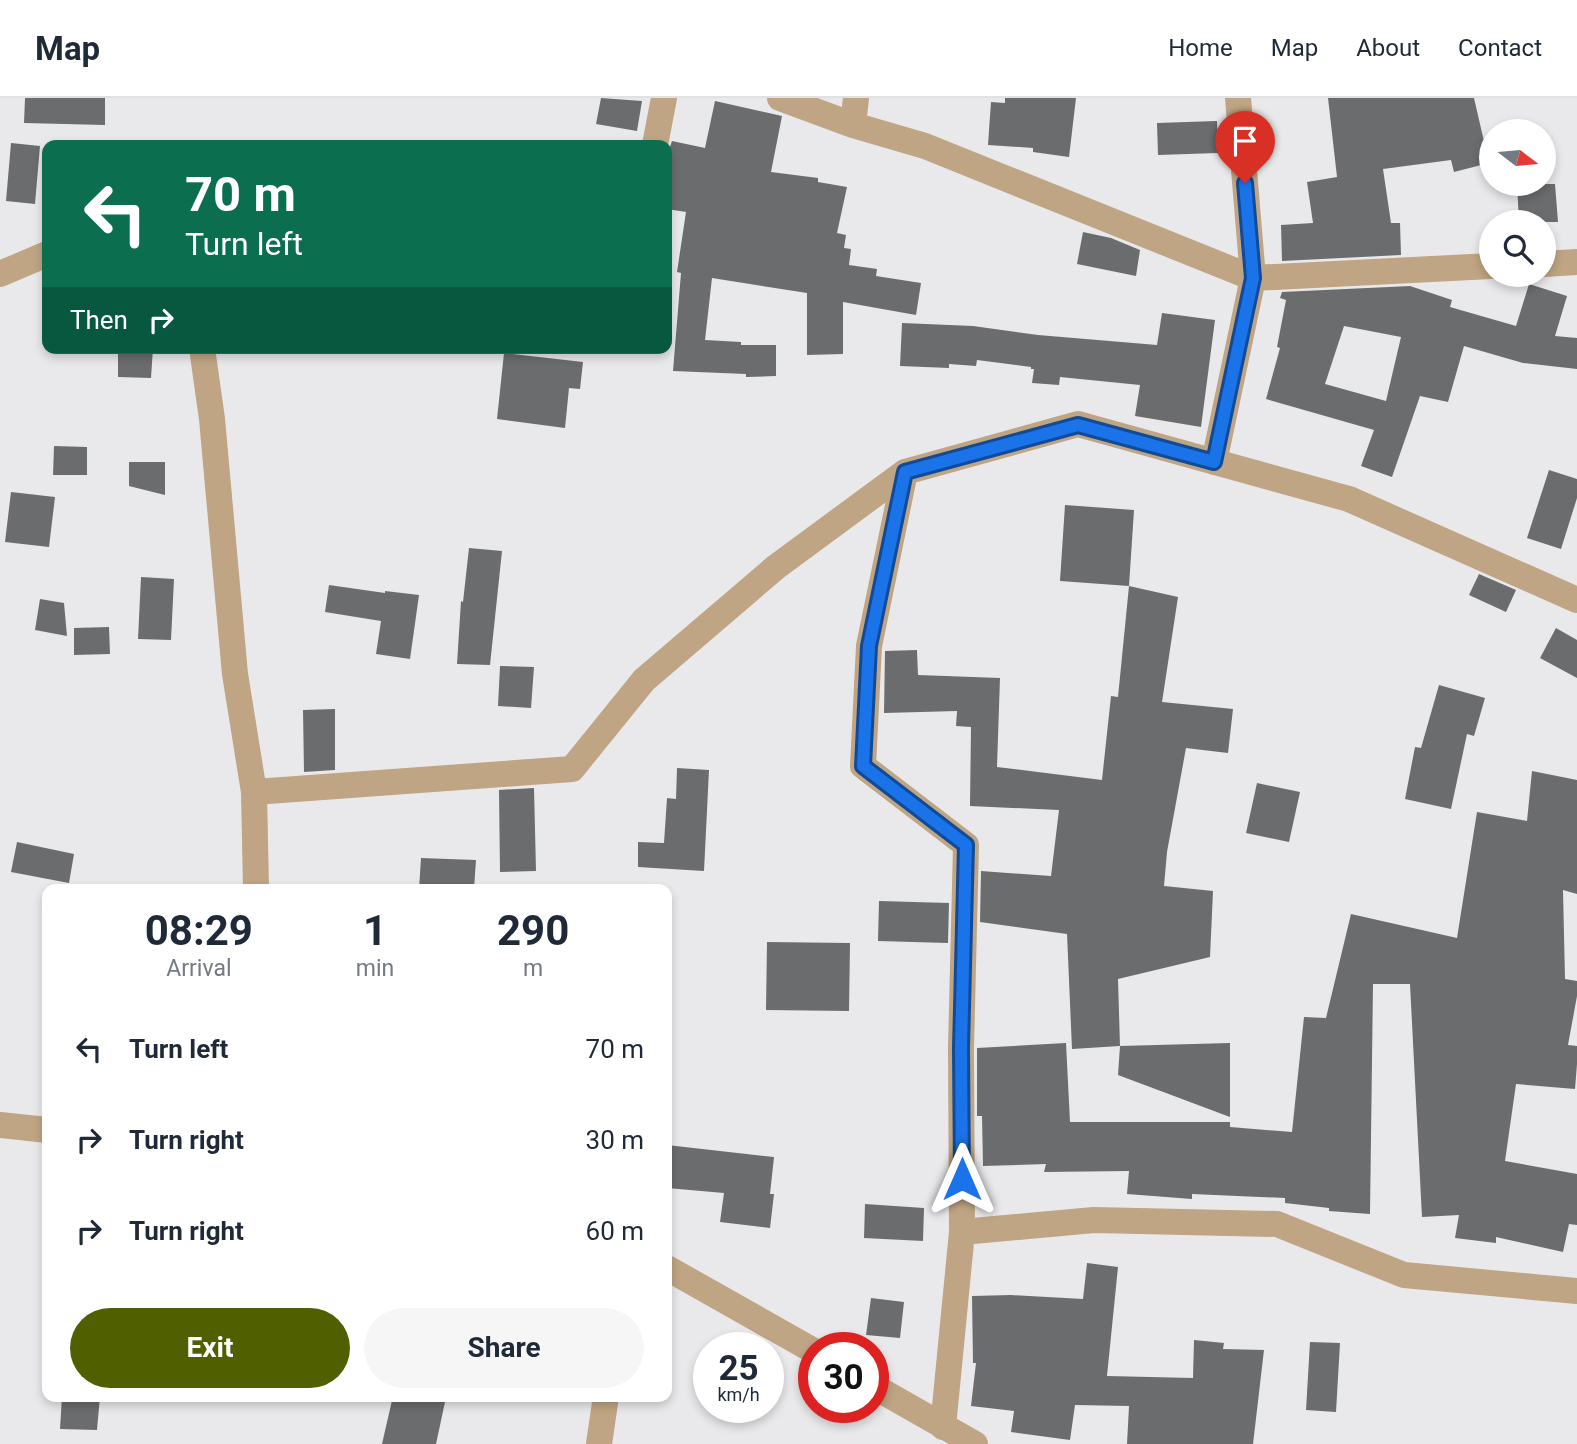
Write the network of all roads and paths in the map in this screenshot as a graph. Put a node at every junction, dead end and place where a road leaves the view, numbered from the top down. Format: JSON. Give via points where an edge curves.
{"nodes":[{"id":1,"x":664,"y":98,"type":"edge"},
{"id":2,"x":780,"y":98,"type":"edge"},
{"id":3,"x":856,"y":98,"type":"edge"},
{"id":4,"x":1238,"y":98,"type":"edge"},
{"id":5,"x":853,"y":125,"type":"junction"},
{"id":6,"x":656,"y":140,"type":"edge"},
{"id":7,"x":42,"y":256,"type":"edge"},
{"id":8,"x":1577,"y":262,"type":"edge"},
{"id":9,"x":1556,"y":263,"type":"edge"},
{"id":10,"x":1479,"y":267,"type":"edge"},
{"id":11,"x":0,"y":274,"type":"edge"},
{"id":12,"x":1253,"y":278,"type":"junction"},
{"id":13,"x":203,"y":354,"type":"edge"},
{"id":14,"x":1214,"y":462,"type":"junction"},
{"id":15,"x":905,"y":472,"type":"junction"},
{"id":16,"x":1577,"y":600,"type":"edge"},
{"id":17,"x":254,"y":792,"type":"junction"},
{"id":18,"x":256,"y":884,"type":"edge"},
{"id":19,"x":0,"y":1125,"type":"edge"},
{"id":20,"x":42,"y":1129,"type":"edge"},
{"id":21,"x":962,"y":1232,"type":"junction"},
{"id":22,"x":672,"y":1271,"type":"edge"},
{"id":23,"x":1577,"y":1290,"type":"edge"},
{"id":24,"x":798,"y":1342,"type":"edge"},
{"id":25,"x":889,"y":1395,"type":"edge"},
{"id":26,"x":605,"y":1402,"type":"edge"},
{"id":27,"x":943,"y":1427,"type":"junction"},
{"id":28,"x":599,"y":1444,"type":"edge"},
{"id":29,"x":975,"y":1444,"type":"edge"}],
"edges":[{"from":1,"to":6,"type":"street"},
{"from":2,"to":5,"type":"street"},
{"from":3,"to":5,"type":"street"},
{"from":4,"to":12,"type":"street"},
{"from":5,"to":12,"type":"street","via":[[925,146]]},
{"from":7,"to":11,"type":"street"},
{"from":8,"to":9,"type":"street"},
{"from":10,"to":12,"type":"street"},
{"from":12,"to":14,"type":"street"},
{"from":13,"to":17,"type":"street","via":[[235,674]]},
{"from":14,"to":15,"type":"street","via":[[1078,425]]},
{"from":14,"to":16,"type":"street","via":[[1349,499]]},
{"from":15,"to":17,"type":"street","via":[[776,567],[644,680],[572,769]]},
{"from":15,"to":21,"type":"street","via":[[869,646],[863,766],[966,845]]},
{"from":17,"to":18,"type":"street"},
{"from":19,"to":20,"type":"street"},
{"from":21,"to":23,"type":"street","via":[[1094,1220],[1277,1224],[1404,1275]]},
{"from":21,"to":27,"type":"street"},
{"from":22,"to":24,"type":"street"},
{"from":25,"to":27,"type":"street"},
{"from":26,"to":28,"type":"street"},
{"from":27,"to":29,"type":"street"}]}
